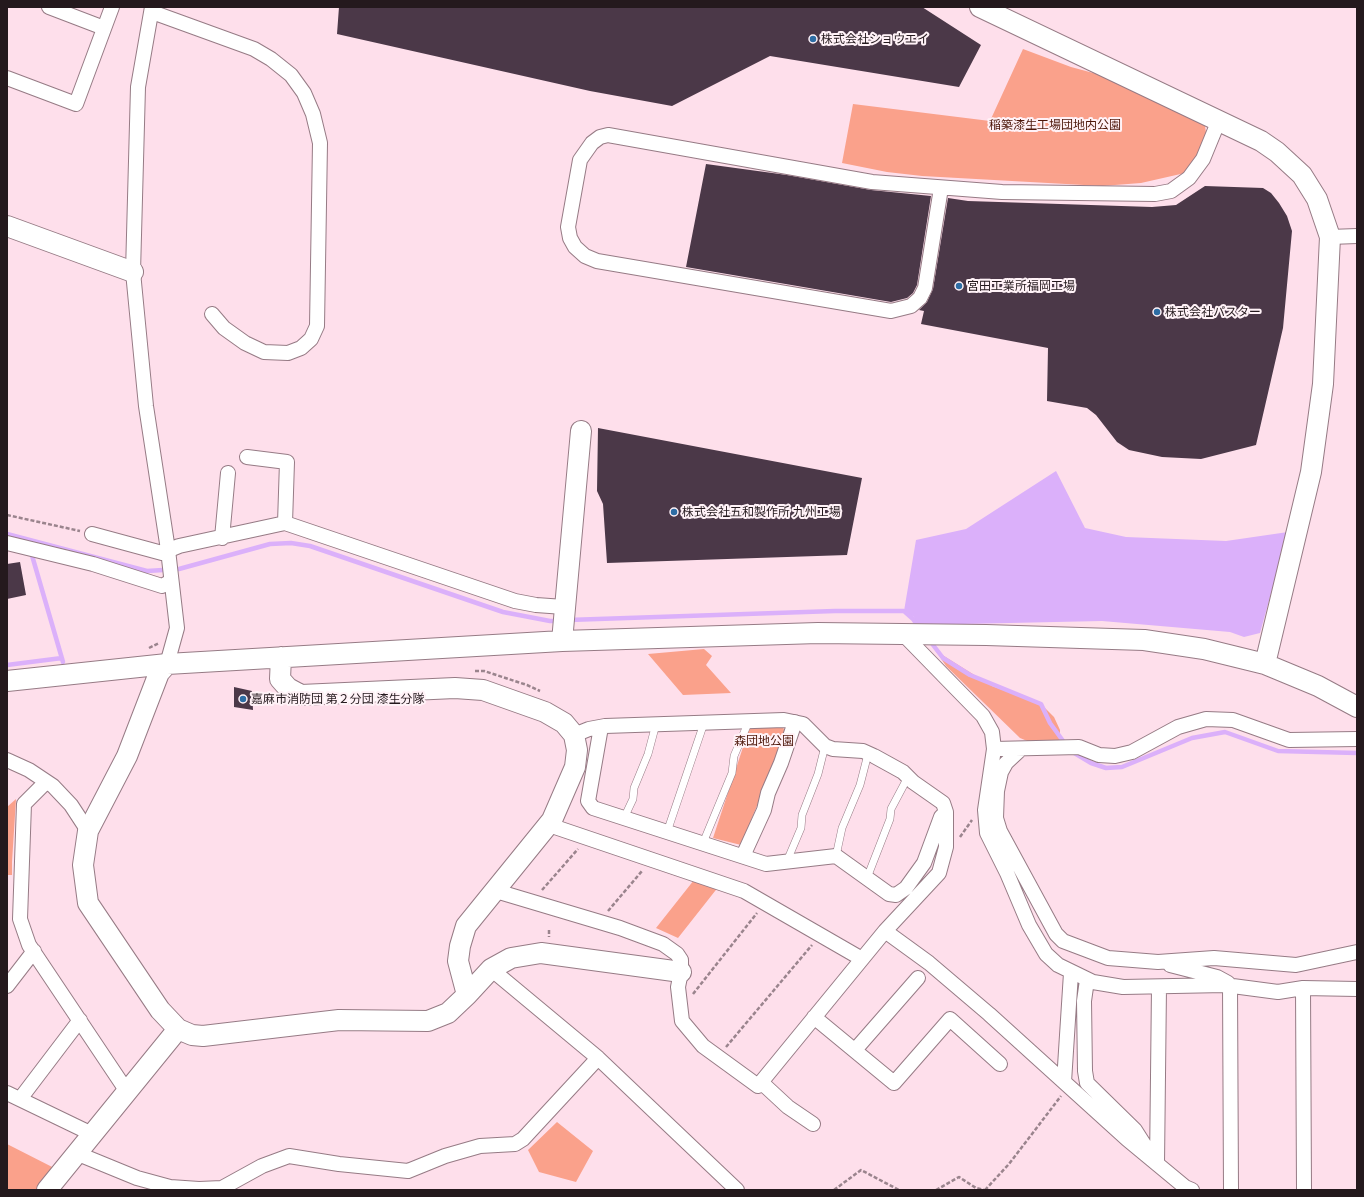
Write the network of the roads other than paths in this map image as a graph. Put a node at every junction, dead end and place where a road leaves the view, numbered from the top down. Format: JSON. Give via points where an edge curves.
{"nodes":[{"id":1,"x":50,"y":7,"type":"edge"},
{"id":2,"x":112,"y":7,"type":"edge"},
{"id":3,"x":980,"y":7,"type":"edge"},
{"id":4,"x":152,"y":9,"type":"edge"},
{"id":5,"x":104,"y":28,"type":"junction"},
{"id":6,"x":7,"y":78,"type":"edge"},
{"id":7,"x":1219,"y":120,"type":"junction"},
{"id":8,"x":941,"y":188,"type":"junction"},
{"id":9,"x":7,"y":226,"type":"edge"},
{"id":10,"x":1357,"y":236,"type":"edge"},
{"id":11,"x":1330,"y":237,"type":"junction"},
{"id":12,"x":133,"y":272,"type":"junction"},
{"id":13,"x":212,"y":314,"type":"dead end"},
{"id":14,"x":581,"y":432,"type":"dead end"},
{"id":15,"x":247,"y":457,"type":"dead end"},
{"id":16,"x":228,"y":473,"type":"dead end"},
{"id":17,"x":285,"y":523,"type":"junction"},
{"id":18,"x":92,"y":534,"type":"road end"},
{"id":19,"x":222,"y":538,"type":"junction"},
{"id":20,"x":7,"y":542,"type":"edge"},
{"id":21,"x":168,"y":550,"type":"junction"},
{"id":22,"x":171,"y":581,"type":"junction"},
{"id":23,"x":564,"y":607,"type":"junction"},
{"id":24,"x":908,"y":634,"type":"junction"},
{"id":25,"x":562,"y":640,"type":"junction"},
{"id":26,"x":281,"y":657,"type":"junction"},
{"id":27,"x":167,"y":664,"type":"junction"},
{"id":28,"x":1265,"y":664,"type":"junction"},
{"id":29,"x":7,"y":681,"type":"edge"},
{"id":30,"x":1357,"y":707,"type":"edge"},
{"id":31,"x":750,"y":721,"type":"junction"},
{"id":32,"x":795,"y":722,"type":"junction"},
{"id":33,"x":704,"y":723,"type":"junction"},
{"id":34,"x":656,"y":724,"type":"junction"},
{"id":35,"x":601,"y":727,"type":"junction"},
{"id":36,"x":574,"y":734,"type":"junction"},
{"id":37,"x":1357,"y":739,"type":"edge"},
{"id":38,"x":825,"y":746,"type":"junction"},
{"id":39,"x":994,"y":749,"type":"junction"},
{"id":40,"x":1021,"y":749,"type":"junction"},
{"id":41,"x":868,"y":754,"type":"junction"},
{"id":42,"x":7,"y":760,"type":"edge"},
{"id":43,"x":908,"y":777,"type":"junction"},
{"id":44,"x":46,"y":782,"type":"junction"},
{"id":45,"x":946,"y":812,"type":"junction"},
{"id":46,"x":624,"y":818,"type":"junction"},
{"id":47,"x":549,"y":825,"type":"junction"},
{"id":48,"x":88,"y":831,"type":"junction"},
{"id":49,"x":667,"y":832,"type":"junction"},
{"id":50,"x":703,"y":844,"type":"junction"},
{"id":51,"x":743,"y":856,"type":"junction"},
{"id":52,"x":836,"y":856,"type":"junction"},
{"id":53,"x":787,"y":861,"type":"junction"},
{"id":54,"x":867,"y":878,"type":"junction"},
{"id":55,"x":496,"y":891,"type":"junction"},
{"id":56,"x":885,"y":931,"type":"junction"},
{"id":57,"x":34,"y":951,"type":"junction"},
{"id":58,"x":1357,"y":952,"type":"edge"},
{"id":59,"x":862,"y":959,"type":"junction"},
{"id":60,"x":1158,"y":962,"type":"junction"},
{"id":61,"x":490,"y":969,"type":"junction"},
{"id":62,"x":681,"y":972,"type":"junction"},
{"id":63,"x":1071,"y":973,"type":"junction"},
{"id":64,"x":918,"y":978,"type":"dead end"},
{"id":65,"x":1087,"y":980,"type":"junction"},
{"id":66,"x":7,"y":986,"type":"edge"},
{"id":67,"x":1232,"y":986,"type":"junction"},
{"id":68,"x":1159,"y":987,"type":"junction"},
{"id":69,"x":1303,"y":988,"type":"junction"},
{"id":70,"x":1357,"y":989,"type":"edge"},
{"id":71,"x":467,"y":995,"type":"junction"},
{"id":72,"x":814,"y":1017,"type":"junction"},
{"id":73,"x":80,"y":1020,"type":"junction"},
{"id":74,"x":178,"y":1029,"type":"junction"},
{"id":75,"x":855,"y":1050,"type":"junction"},
{"id":76,"x":598,"y":1058,"type":"junction"},
{"id":77,"x":1000,"y":1064,"type":"dead end"},
{"id":78,"x":761,"y":1082,"type":"junction"},
{"id":79,"x":1067,"y":1084,"type":"junction"},
{"id":80,"x":126,"y":1090,"type":"junction"},
{"id":81,"x":7,"y":1093,"type":"edge"},
{"id":82,"x":20,"y":1099,"type":"junction"},
{"id":83,"x":813,"y":1124,"type":"dead end"},
{"id":84,"x":92,"y":1134,"type":"junction"},
{"id":85,"x":76,"y":1153,"type":"junction"},
{"id":86,"x":1157,"y":1164,"type":"junction"},
{"id":87,"x":222,"y":1189,"type":"edge"},
{"id":88,"x":47,"y":1190,"type":"edge"},
{"id":89,"x":737,"y":1190,"type":"edge"},
{"id":90,"x":1192,"y":1190,"type":"edge"},
{"id":91,"x":1230,"y":1190,"type":"edge"},
{"id":92,"x":1304,"y":1190,"type":"edge"}],
"edges":[{"from":1,"to":5,"type":"street"},
{"from":2,"to":5,"type":"street"},
{"from":3,"to":7,"type":"street"},
{"from":4,"to":12,"type":"street","via":[[138,87]]},
{"from":4,"to":13,"type":"street","via":[[254,49],[271,59],[291,75],[304,93],[313,114],[320,143],[317,326],[311,339],[301,348],[288,353],[264,352],[245,343],[224,328]]},
{"from":5,"to":6,"type":"street","via":[[76,104]]},
{"from":7,"to":8,"type":"street","via":[[1203,159],[1189,178],[1171,191],[1155,194]]},
{"from":7,"to":11,"type":"street","via":[[1261,141],[1302,175],[1317,199]]},
{"from":8,"to":8,"type":"street","via":[[872,182],[608,135],[592,143],[580,160],[568,227],[575,248],[597,261],[891,311],[912,306],[925,288]]},
{"from":9,"to":12,"type":"street"},
{"from":10,"to":11,"type":"street"},
{"from":11,"to":28,"type":"street","via":[[1323,384],[1311,472]]},
{"from":12,"to":21,"type":"street","via":[[146,406]]},
{"from":14,"to":23,"type":"street"},
{"from":15,"to":17,"type":"street","via":[[287,462]]},
{"from":16,"to":19,"type":"street"},
{"from":17,"to":19,"type":"street"},
{"from":17,"to":23,"type":"street","via":[[515,601]]},
{"from":18,"to":21,"type":"street","via":[[162,553]]},
{"from":19,"to":21,"type":"street"},
{"from":20,"to":22,"type":"street","via":[[93,564],[162,586]]},
{"from":21,"to":22,"type":"street"},
{"from":22,"to":27,"type":"street","via":[[177,628]]},
{"from":23,"to":25,"type":"street"},
{"from":24,"to":25,"type":"street","via":[[818,633]]},
{"from":24,"to":28,"type":"street","via":[[1144,640]]},
{"from":24,"to":39,"type":"street","via":[[983,716],[992,732]]},
{"from":25,"to":26,"type":"street"},
{"from":26,"to":27,"type":"street"},
{"from":26,"to":36,"type":"street","via":[[280,679],[288,688],[301,695],[455,688],[483,690],[545,712],[564,723]]},
{"from":27,"to":29,"type":"street"},
{"from":27,"to":48,"type":"street","via":[[159,672],[127,756]]},
{"from":28,"to":30,"type":"street","via":[[1318,686]]},
{"from":31,"to":32,"type":"street"},
{"from":31,"to":33,"type":"street"},
{"from":31,"to":50,"type":"lane","via":[[734,756],[732,773]]},
{"from":32,"to":38,"type":"street","via":[[803,724]]},
{"from":32,"to":51,"type":"street","via":[[782,763],[768,792],[764,810]]},
{"from":33,"to":34,"type":"street"},
{"from":33,"to":49,"type":"lane"},
{"from":34,"to":35,"type":"street"},
{"from":34,"to":46,"type":"lane","via":[[648,754],[634,788],[633,799]]},
{"from":35,"to":36,"type":"street"},
{"from":35,"to":46,"type":"street","via":[[588,801],[593,808]]},
{"from":36,"to":47,"type":"street","via":[[578,750],[575,766]]},
{"from":37,"to":40,"type":"street","via":[[1289,740],[1233,720],[1206,719],[1178,727],[1132,752],[1115,756],[1099,755],[1079,746]]},
{"from":38,"to":41,"type":"street"},
{"from":38,"to":53,"type":"lane","via":[[818,774],[802,815],[801,828]]},
{"from":39,"to":40,"type":"street"},
{"from":39,"to":63,"type":"street","via":[[985,810],[987,833],[1029,925],[1046,954]]},
{"from":40,"to":60,"type":"street","via":[[1000,772],[996,818],[1000,831],[1056,934],[1063,941],[1108,958]]},
{"from":41,"to":43,"type":"street"},
{"from":41,"to":52,"type":"lane","via":[[860,785],[842,828]]},
{"from":42,"to":44,"type":"street","via":[[29,770]]},
{"from":43,"to":45,"type":"street","via":[[943,803]]},
{"from":43,"to":54,"type":"lane","via":[[891,809],[890,819]]},
{"from":44,"to":48,"type":"street","via":[[71,805]]},
{"from":44,"to":57,"type":"street","via":[[24,804],[20,919],[29,945]]},
{"from":45,"to":54,"type":"street","via":[[941,817],[924,863],[906,888],[896,895],[889,894]]},
{"from":45,"to":56,"type":"street","via":[[946,847],[939,873]]},
{"from":46,"to":49,"type":"street"},
{"from":47,"to":55,"type":"street"},
{"from":47,"to":59,"type":"street","via":[[744,891]]},
{"from":48,"to":74,"type":"street","via":[[83,865],[88,903],[160,1010]]},
{"from":49,"to":50,"type":"street"},
{"from":50,"to":51,"type":"street"},
{"from":51,"to":53,"type":"street","via":[[766,864]]},
{"from":52,"to":53,"type":"street"},
{"from":52,"to":54,"type":"street"},
{"from":55,"to":62,"type":"street","via":[[663,944],[681,960]]},
{"from":55,"to":71,"type":"street","via":[[466,926],[460,946],[458,961]]},
{"from":56,"to":59,"type":"street"},
{"from":56,"to":79,"type":"street","via":[[941,974]]},
{"from":57,"to":66,"type":"street"},
{"from":57,"to":73,"type":"street"},
{"from":58,"to":60,"type":"street","via":[[1296,965],[1214,958]]},
{"from":59,"to":72,"type":"street"},
{"from":60,"to":67,"type":"street","via":[[1218,977]]},
{"from":61,"to":62,"type":"street","via":[[512,958],[541,953]]},
{"from":61,"to":71,"type":"street"},
{"from":61,"to":76,"type":"street"},
{"from":62,"to":78,"type":"street","via":[[678,987],[682,1021],[703,1046],[758,1086]]},
{"from":63,"to":65,"type":"street"},
{"from":63,"to":79,"type":"street"},
{"from":64,"to":75,"type":"street"},
{"from":65,"to":68,"type":"street","via":[[1123,987]]},
{"from":65,"to":86,"type":"street","via":[[1084,1001],[1087,1083],[1135,1130]]},
{"from":67,"to":68,"type":"street"},
{"from":67,"to":69,"type":"street","via":[[1278,992]]},
{"from":67,"to":91,"type":"street"},
{"from":68,"to":86,"type":"street"},
{"from":69,"to":70,"type":"street"},
{"from":69,"to":92,"type":"street"},
{"from":71,"to":74,"type":"street","via":[[448,1013],[428,1021],[339,1020],[203,1036],[192,1035]]},
{"from":72,"to":75,"type":"street"},
{"from":72,"to":78,"type":"street"},
{"from":73,"to":80,"type":"street"},
{"from":73,"to":82,"type":"street"},
{"from":74,"to":80,"type":"street"},
{"from":75,"to":77,"type":"street","via":[[894,1083],[950,1019]]},
{"from":76,"to":87,"type":"street","via":[[523,1139],[515,1144],[480,1146],[445,1156],[408,1171],[289,1156],[262,1166]]},
{"from":76,"to":89,"type":"street"},
{"from":78,"to":83,"type":"street","via":[[788,1107]]},
{"from":79,"to":86,"type":"street"},
{"from":80,"to":84,"type":"street"},
{"from":81,"to":82,"type":"street"},
{"from":82,"to":84,"type":"street"},
{"from":84,"to":85,"type":"street"},
{"from":85,"to":87,"type":"street","via":[[137,1178],[170,1187]]},
{"from":85,"to":88,"type":"street"},
{"from":86,"to":90,"type":"street","via":[[1184,1187]]}]}
